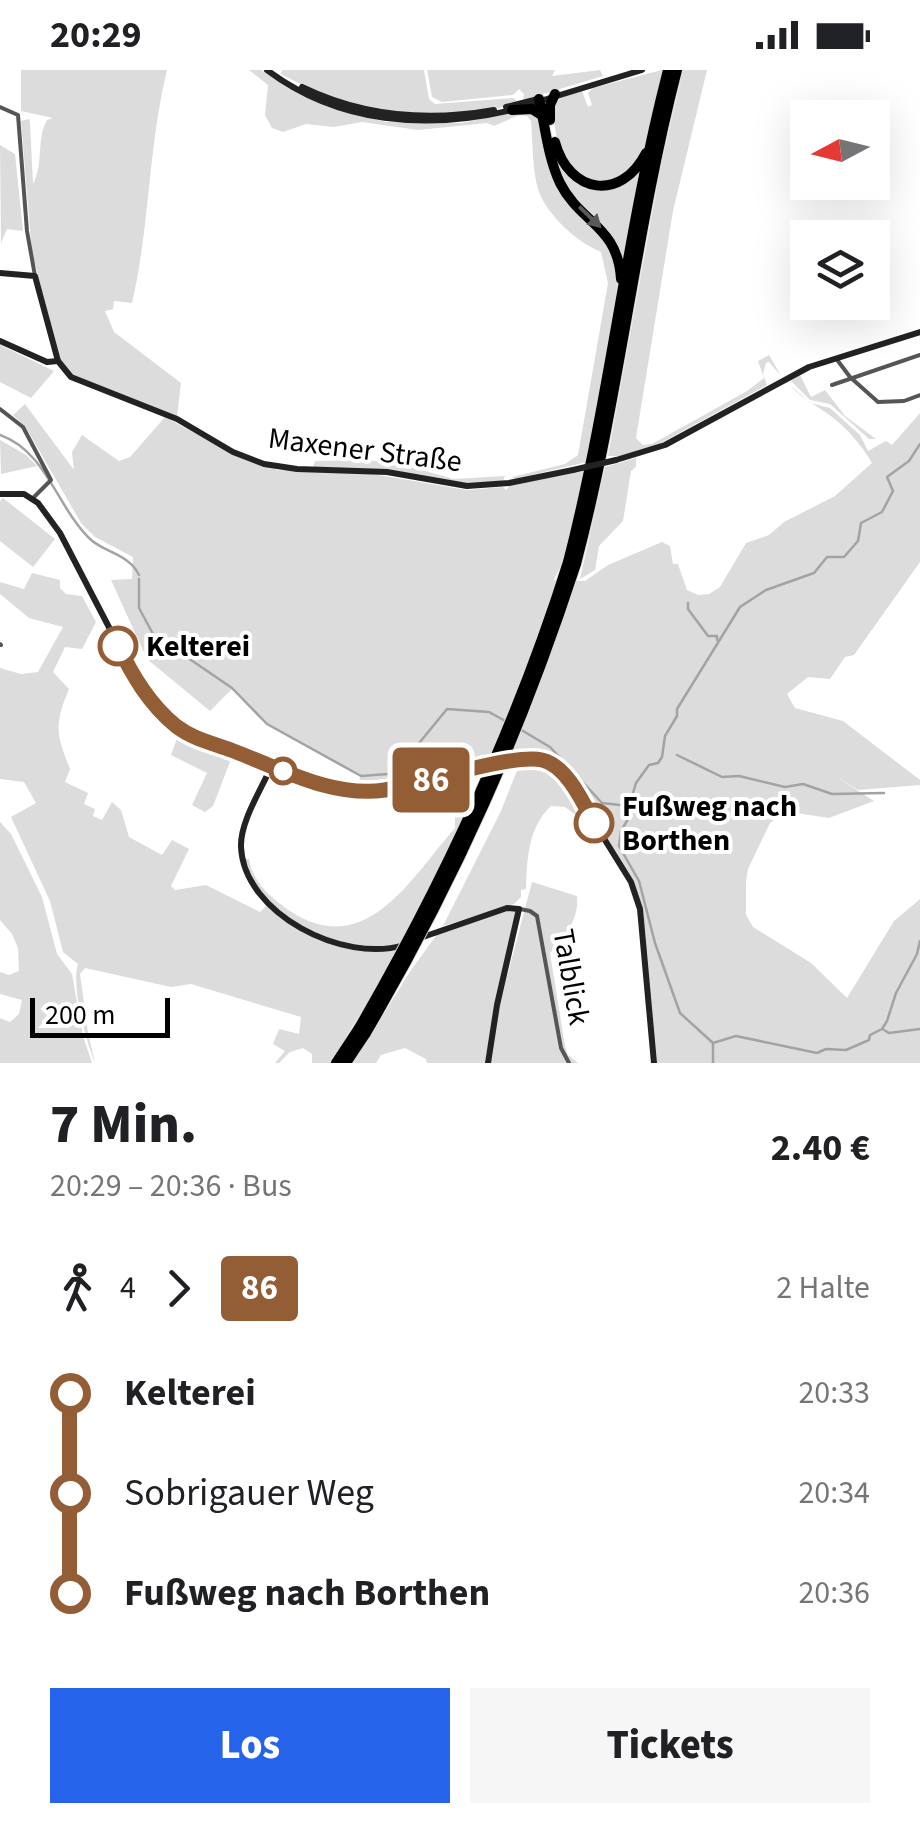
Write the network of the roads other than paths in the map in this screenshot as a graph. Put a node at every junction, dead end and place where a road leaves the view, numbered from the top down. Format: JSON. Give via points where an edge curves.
{"nodes":[{"id":1,"x":270,"y":70,"type":"edge"},
{"id":2,"x":642,"y":70,"type":"edge"},
{"id":3,"x":668,"y":70,"type":"edge"},
{"id":4,"x":677,"y":70,"type":"edge"},
{"id":5,"x":546,"y":97,"type":"junction"},
{"id":6,"x":0,"y":106,"type":"edge"},
{"id":7,"x":512,"y":110,"type":"junction"},
{"id":8,"x":546,"y":118,"type":"junction"},
{"id":9,"x":652,"y":138,"type":"junction"},
{"id":10,"x":0,"y":273,"type":"edge"},
{"id":11,"x":35,"y":276,"type":"junction"},
{"id":12,"x":623,"y":300,"type":"junction"},
{"id":13,"x":920,"y":332,"type":"edge"},
{"id":14,"x":0,"y":340,"type":"edge"},
{"id":15,"x":920,"y":355,"type":"edge"},
{"id":16,"x":836,"y":357,"type":"junction"},
{"id":17,"x":58,"y":361,"type":"junction"},
{"id":18,"x":850,"y":377,"type":"junction"},
{"id":19,"x":832,"y":384,"type":"dead end"},
{"id":20,"x":920,"y":395,"type":"edge"},
{"id":21,"x":0,"y":409,"type":"edge"},
{"id":22,"x":0,"y":494,"type":"edge"},
{"id":23,"x":33,"y":498,"type":"junction"},
{"id":24,"x":572,"y":563,"type":"junction"},
{"id":25,"x":271,"y":766,"type":"junction"},
{"id":26,"x":519,"y":909,"type":"junction"},
{"id":27,"x":362,"y":1030,"type":"junction"},
{"id":28,"x":336,"y":1063,"type":"edge"},
{"id":29,"x":346,"y":1063,"type":"edge"},
{"id":30,"x":488,"y":1063,"type":"edge"},
{"id":31,"x":570,"y":1063,"type":"edge"},
{"id":32,"x":654,"y":1063,"type":"edge"}],
"edges":[{"from":1,"to":5,"type":"street","via":[[322,96],[413,117],[460,116]]},
{"from":1,"to":7,"type":"street","via":[[308,94],[365,115],[450,122]]},
{"from":2,"to":5,"type":"street"},
{"from":3,"to":9,"type":"highway"},
{"from":4,"to":24,"type":"highway","via":[[614,404]]},
{"from":5,"to":7,"type":"street"},
{"from":5,"to":8,"type":"highway"},
{"from":5,"to":8,"type":"highway"},
{"from":6,"to":11,"type":"street","via":[[18,114]]},
{"from":7,"to":8,"type":"highway","via":[[532,109]]},
{"from":8,"to":9,"type":"highway","via":[[564,166],[590,184],[630,176]]},
{"from":8,"to":12,"type":"highway","one_way":true,"via":[[560,183],[618,252]]},
{"from":9,"to":12,"type":"highway"},
{"from":10,"to":11,"type":"street"},
{"from":11,"to":17,"type":"street"},
{"from":12,"to":24,"type":"highway"},
{"from":13,"to":16,"type":"street","name":"Maxener Straße"},
{"from":14,"to":17,"type":"street","name":"Maxener Straße"},
{"from":15,"to":18,"type":"street"},
{"from":16,"to":17,"type":"street","name":"Maxener Straße","bridge":true,"via":[[665,445],[573,470],[467,486],[388,472],[264,464],[71,376]]},
{"from":16,"to":18,"type":"street"},
{"from":18,"to":19,"type":"street"},
{"from":18,"to":20,"type":"street","via":[[878,402]]},
{"from":21,"to":23,"type":"street","via":[[24,427],[51,480]]},
{"from":22,"to":23,"type":"street"},
{"from":23,"to":25,"type":"street","via":[[60,533],[156,708],[198,740]]},
{"from":24,"to":27,"type":"highway","bridge":true,"via":[[478,803]]},
{"from":25,"to":26,"type":"street","via":[[242,834],[242,860],[256,891],[304,931],[340,944],[392,948]]},
{"from":25,"to":32,"type":"street","via":[[335,788],[370,792],[522,759],[553,764],[621,864],[640,910]]},
{"from":26,"to":30,"type":"street"},
{"from":26,"to":31,"type":"street","name":"Talblick","via":[[536,916],[561,1048]]},
{"from":27,"to":28,"type":"highway"},
{"from":27,"to":29,"type":"highway"}]}
